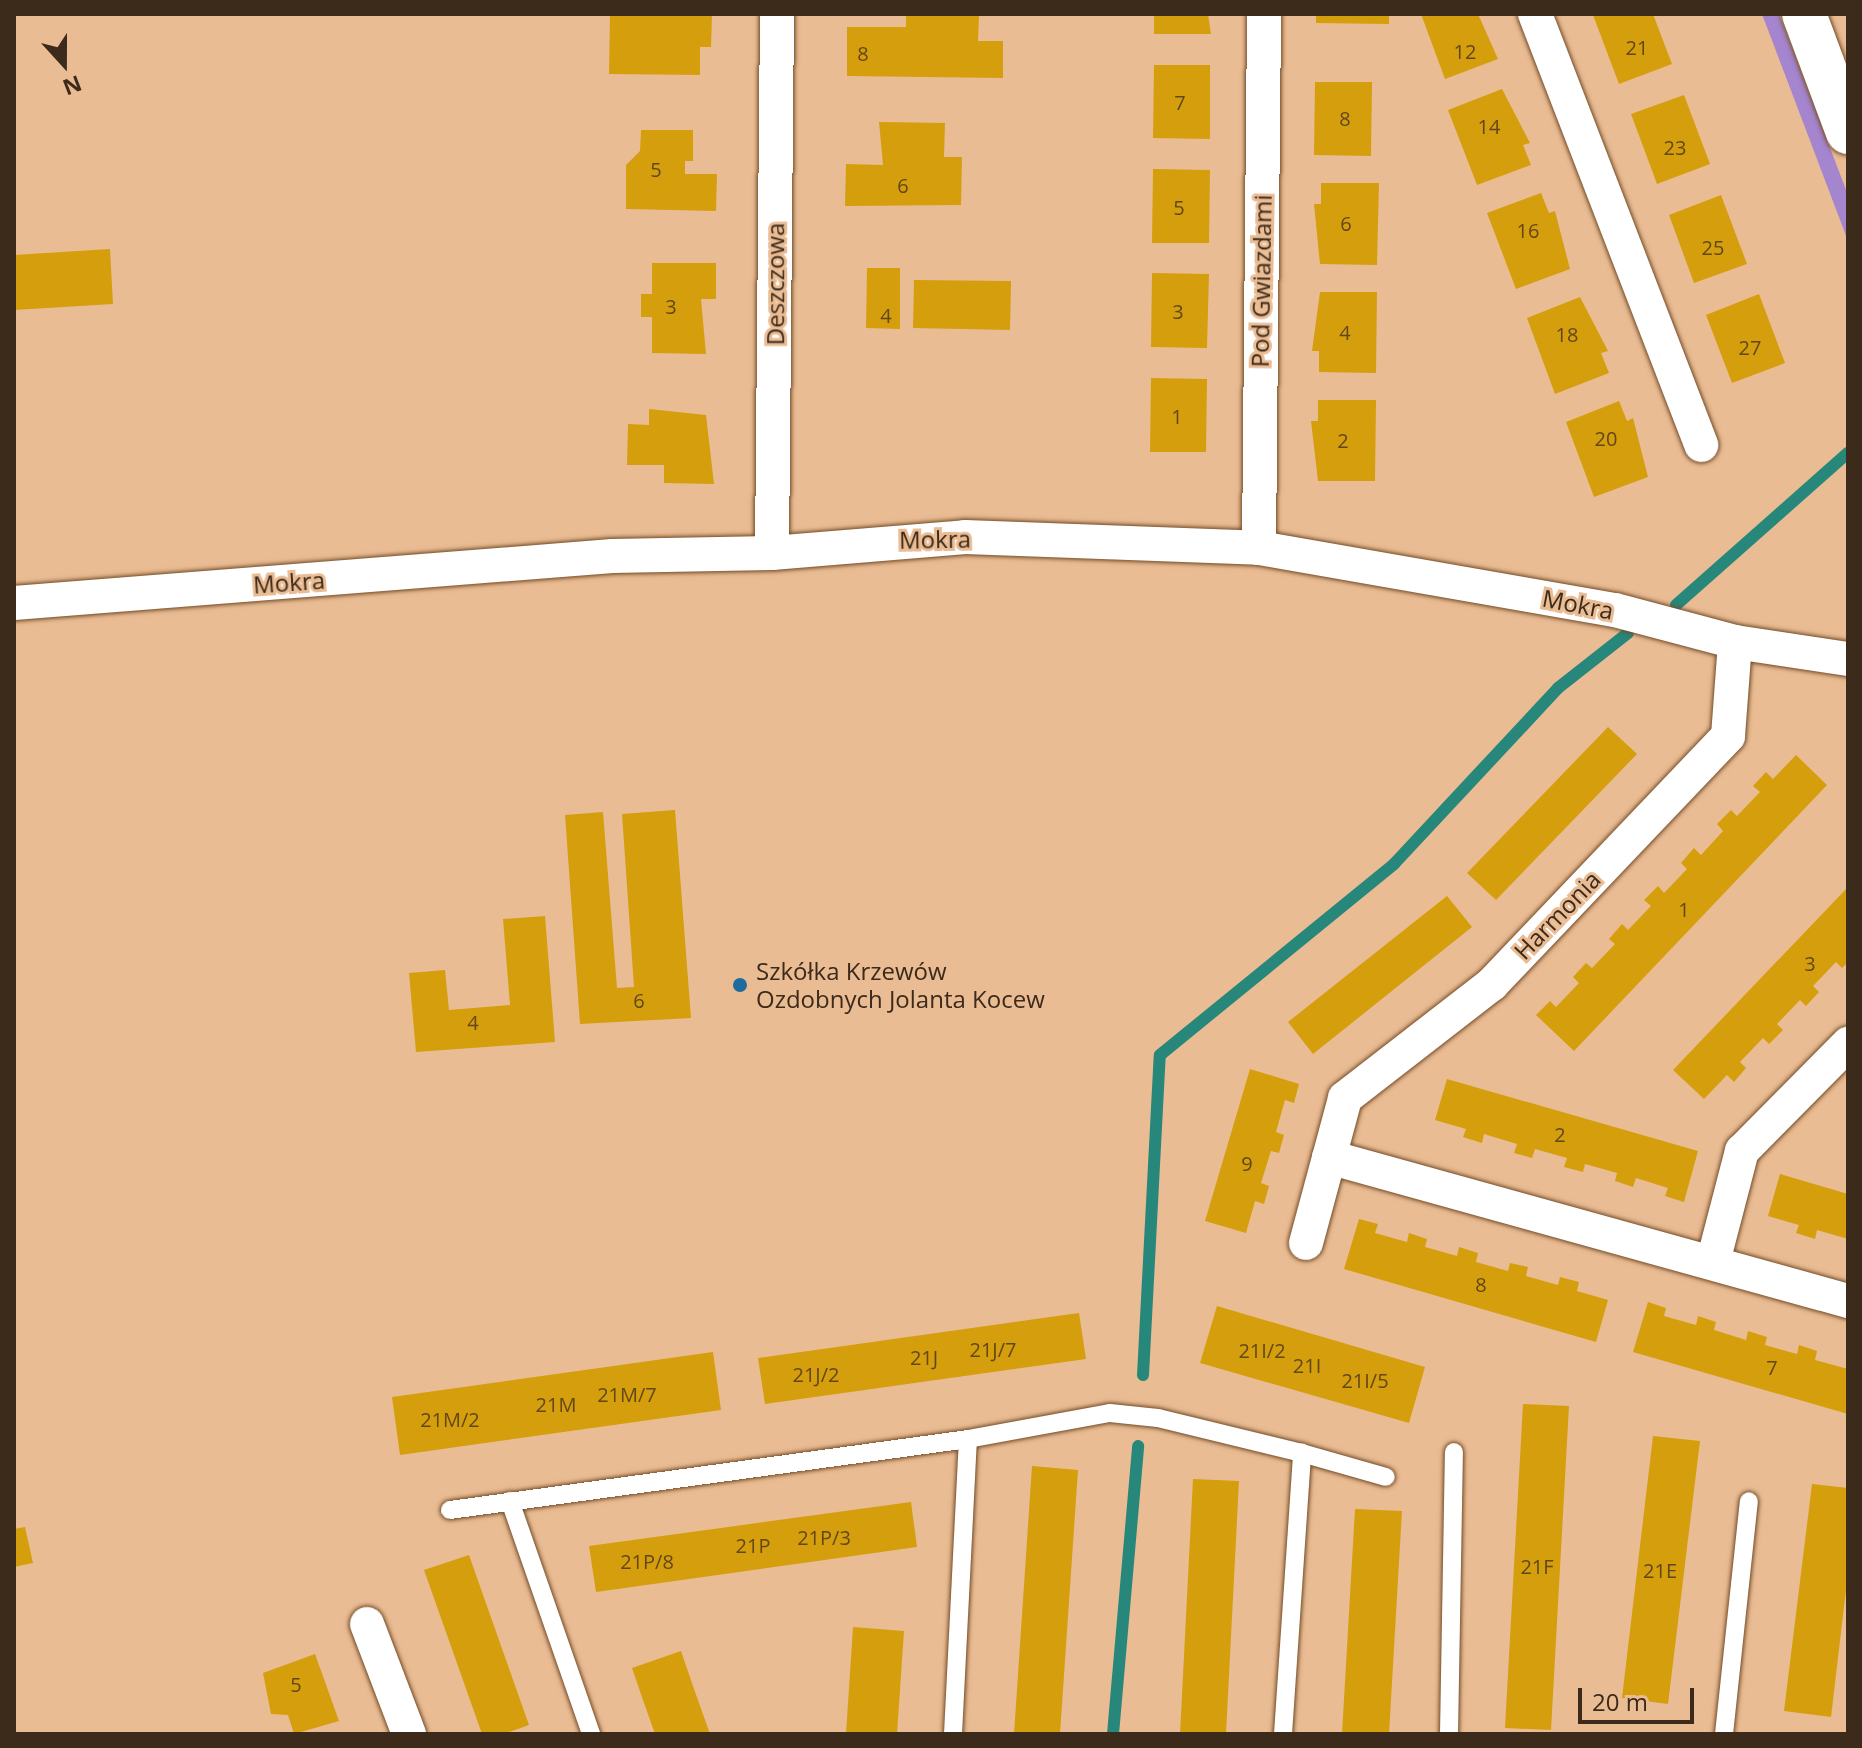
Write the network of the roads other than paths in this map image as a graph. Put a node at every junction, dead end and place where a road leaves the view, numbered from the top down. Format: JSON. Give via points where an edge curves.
{"nodes":[{"id":1,"x":777,"y":14,"type":"edge"},
{"id":2,"x":1264,"y":14,"type":"edge"},
{"id":3,"x":1535,"y":14,"type":"edge"},
{"id":4,"x":1804,"y":14,"type":"edge"},
{"id":5,"x":1848,"y":132,"type":"edge"},
{"id":6,"x":1701,"y":445,"type":"dead end"},
{"id":7,"x":1259,"y":548,"type":"junction"},
{"id":8,"x":772,"y":553,"type":"junction"},
{"id":9,"x":14,"y":603,"type":"edge"},
{"id":10,"x":1735,"y":642,"type":"junction"},
{"id":11,"x":1848,"y":659,"type":"edge"},
{"id":12,"x":1848,"y":1044,"type":"edge"},
{"id":13,"x":1329,"y":1157,"type":"junction"},
{"id":14,"x":1306,"y":1243,"type":"dead end"},
{"id":15,"x":1713,"y":1262,"type":"junction"},
{"id":16,"x":1848,"y":1301,"type":"edge"},
{"id":17,"x":968,"y":1439,"type":"junction"},
{"id":18,"x":1454,"y":1452,"type":"dead end"},
{"id":19,"x":1302,"y":1453,"type":"junction"},
{"id":20,"x":1386,"y":1477,"type":"dead end"},
{"id":21,"x":510,"y":1501,"type":"junction"},
{"id":22,"x":1749,"y":1501,"type":"dead end"},
{"id":23,"x":450,"y":1510,"type":"dead end"},
{"id":24,"x":367,"y":1624,"type":"dead end"},
{"id":25,"x":409,"y":1734,"type":"edge"},
{"id":26,"x":591,"y":1734,"type":"edge"},
{"id":27,"x":953,"y":1734,"type":"edge"},
{"id":28,"x":1283,"y":1734,"type":"edge"},
{"id":29,"x":1449,"y":1734,"type":"edge"},
{"id":30,"x":1724,"y":1734,"type":"edge"}],
"edges":[{"from":1,"to":8,"type":"street","name":"Deszczowa"},
{"from":2,"to":7,"type":"street","name":"Pod Gwiazdami"},
{"from":3,"to":6,"type":"street"},
{"from":4,"to":5,"type":"street"},
{"from":7,"to":8,"type":"street","name":"Mokra","via":[[965,537]]},
{"from":7,"to":10,"type":"street","name":"Mokra","via":[[1615,610]]},
{"from":8,"to":9,"type":"street","name":"Mokra","via":[[612,556]]},
{"from":10,"to":11,"type":"street","name":"Mokra"},
{"from":10,"to":13,"type":"street","name":"Harmonia","via":[[1728,736],[1492,984],[1345,1098]]},
{"from":12,"to":15,"type":"street","via":[[1742,1151]]},
{"from":13,"to":14,"type":"street","name":"Harmonia"},
{"from":13,"to":15,"type":"street"},
{"from":15,"to":16,"type":"street"},
{"from":17,"to":19,"type":"lane","via":[[1110,1413],[1158,1418]]},
{"from":17,"to":21,"type":"lane"},
{"from":17,"to":27,"type":"lane"},
{"from":18,"to":29,"type":"lane"},
{"from":19,"to":20,"type":"lane"},
{"from":19,"to":28,"type":"lane"},
{"from":21,"to":23,"type":"lane"},
{"from":21,"to":26,"type":"lane"},
{"from":22,"to":30,"type":"lane"},
{"from":24,"to":25,"type":"street"}]}
